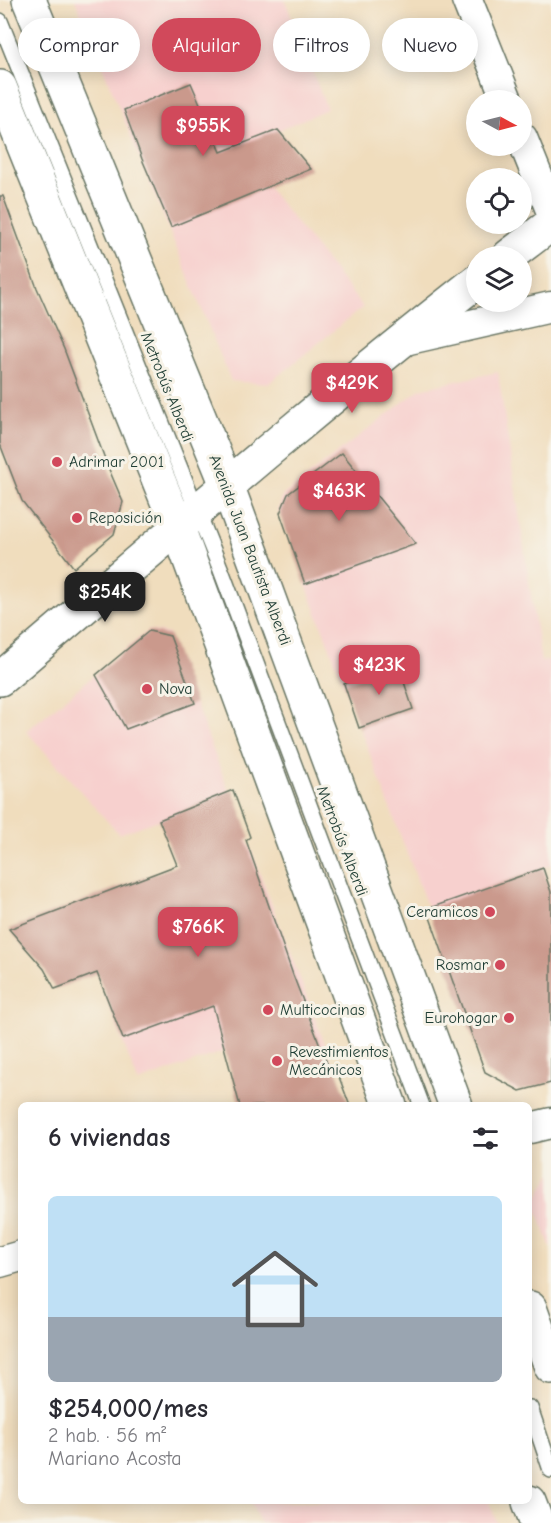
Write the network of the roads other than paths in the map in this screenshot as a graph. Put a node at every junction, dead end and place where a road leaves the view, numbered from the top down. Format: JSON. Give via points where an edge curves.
{"nodes":[{"id":1,"x":29,"y":0,"type":"edge"},
{"id":2,"x":467,"y":0,"type":"edge"},
{"id":3,"x":0,"y":21,"type":"edge"},
{"id":4,"x":0,"y":87,"type":"edge"},
{"id":5,"x":503,"y":90,"type":"edge"},
{"id":6,"x":529,"y":156,"type":"edge"},
{"id":7,"x":551,"y":210,"type":"edge"},
{"id":8,"x":551,"y":224,"type":"edge"},
{"id":9,"x":522,"y":246,"type":"edge"},
{"id":10,"x":466,"y":290,"type":"edge"},
{"id":11,"x":551,"y":307,"type":"edge"},
{"id":12,"x":400,"y":341,"type":"junction"},
{"id":13,"x":227,"y":485,"type":"junction"},
{"id":14,"x":188,"y":519,"type":"junction"},
{"id":15,"x":0,"y":679,"type":"edge"},
{"id":16,"x":389,"y":1102,"type":"edge"},
{"id":17,"x":420,"y":1102,"type":"edge"},
{"id":18,"x":455,"y":1102,"type":"edge"},
{"id":19,"x":551,"y":1123,"type":"edge"},
{"id":20,"x":532,"y":1128,"type":"edge"},
{"id":21,"x":18,"y":1257,"type":"edge"},
{"id":22,"x":0,"y":1262,"type":"edge"},
{"id":23,"x":532,"y":1314,"type":"edge"},
{"id":24,"x":551,"y":1367,"type":"edge"},
{"id":25,"x":532,"y":1414,"type":"edge"},
{"id":26,"x":551,"y":1470,"type":"edge"},
{"id":27,"x":530,"y":1504,"type":"edge"},
{"id":28,"x":537,"y":1523,"type":"edge"}],
"edges":[{"from":1,"to":13,"type":"main road","name":"Avenida Juan Bautista Alberdi"},
{"from":2,"to":5,"type":"street"},
{"from":3,"to":14,"type":"lane","name":"Metrobús Alberdi"},
{"from":4,"to":14,"type":"main road"},
{"from":6,"to":7,"type":"street"},
{"from":8,"to":9,"type":"main road"},
{"from":10,"to":12,"type":"main road"},
{"from":11,"to":12,"type":"street"},
{"from":12,"to":13,"type":"main road"},
{"from":13,"to":14,"type":"main road"},
{"from":13,"to":18,"type":"main road","name":"Avenida Juan Bautista Alberdi"},
{"from":14,"to":15,"type":"main road"},
{"from":14,"to":16,"type":"main road"},
{"from":14,"to":17,"type":"lane","name":"Metrobús Alberdi"},
{"from":19,"to":20,"type":"street"},
{"from":21,"to":22,"type":"street"},
{"from":23,"to":24,"type":"main road"},
{"from":25,"to":26,"type":"lane"},
{"from":27,"to":28,"type":"main road"}]}
